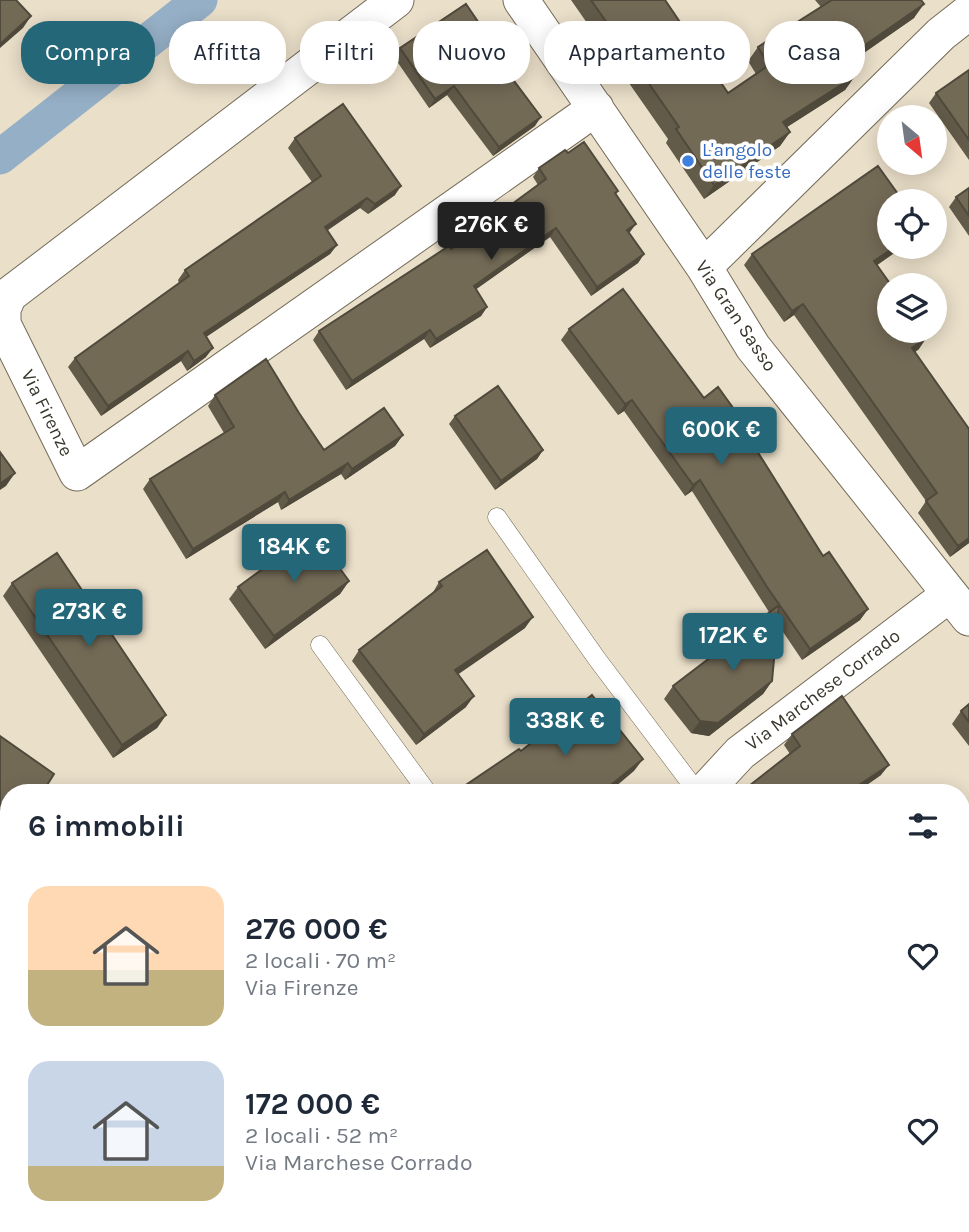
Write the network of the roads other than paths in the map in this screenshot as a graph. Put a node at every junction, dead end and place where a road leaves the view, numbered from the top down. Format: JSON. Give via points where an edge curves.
{"nodes":[{"id":1,"x":396,"y":0,"type":"edge"},
{"id":2,"x":521,"y":0,"type":"edge"},
{"id":3,"x":967,"y":17,"type":"edge"},
{"id":4,"x":596,"y":108,"type":"junction"},
{"id":5,"x":704,"y":267,"type":"junction"},
{"id":6,"x":497,"y":517,"type":"dead end"},
{"id":7,"x":959,"y":606,"type":"edge"},
{"id":8,"x":320,"y":645,"type":"dead end"},
{"id":9,"x":421,"y":784,"type":"edge"},
{"id":10,"x":693,"y":784,"type":"edge"},
{"id":11,"x":709,"y":784,"type":"edge"}],
"edges":[{"from":1,"to":4,"type":"street","name":"Via Firenze","via":[[9,295],[3,324],[77,473]]},
{"from":2,"to":4,"type":"street","name":"Via Gran Sasso"},
{"from":3,"to":5,"type":"street","via":[[941,34]]},
{"from":4,"to":5,"type":"street","name":"Via Gran Sasso"},
{"from":5,"to":7,"type":"street","name":"Via Gran Sasso","via":[[753,346]]},
{"from":6,"to":10,"type":"lane"},
{"from":7,"to":11,"type":"street","name":"Via Marchese Corrado","via":[[740,753]]},
{"from":8,"to":9,"type":"lane"}]}
